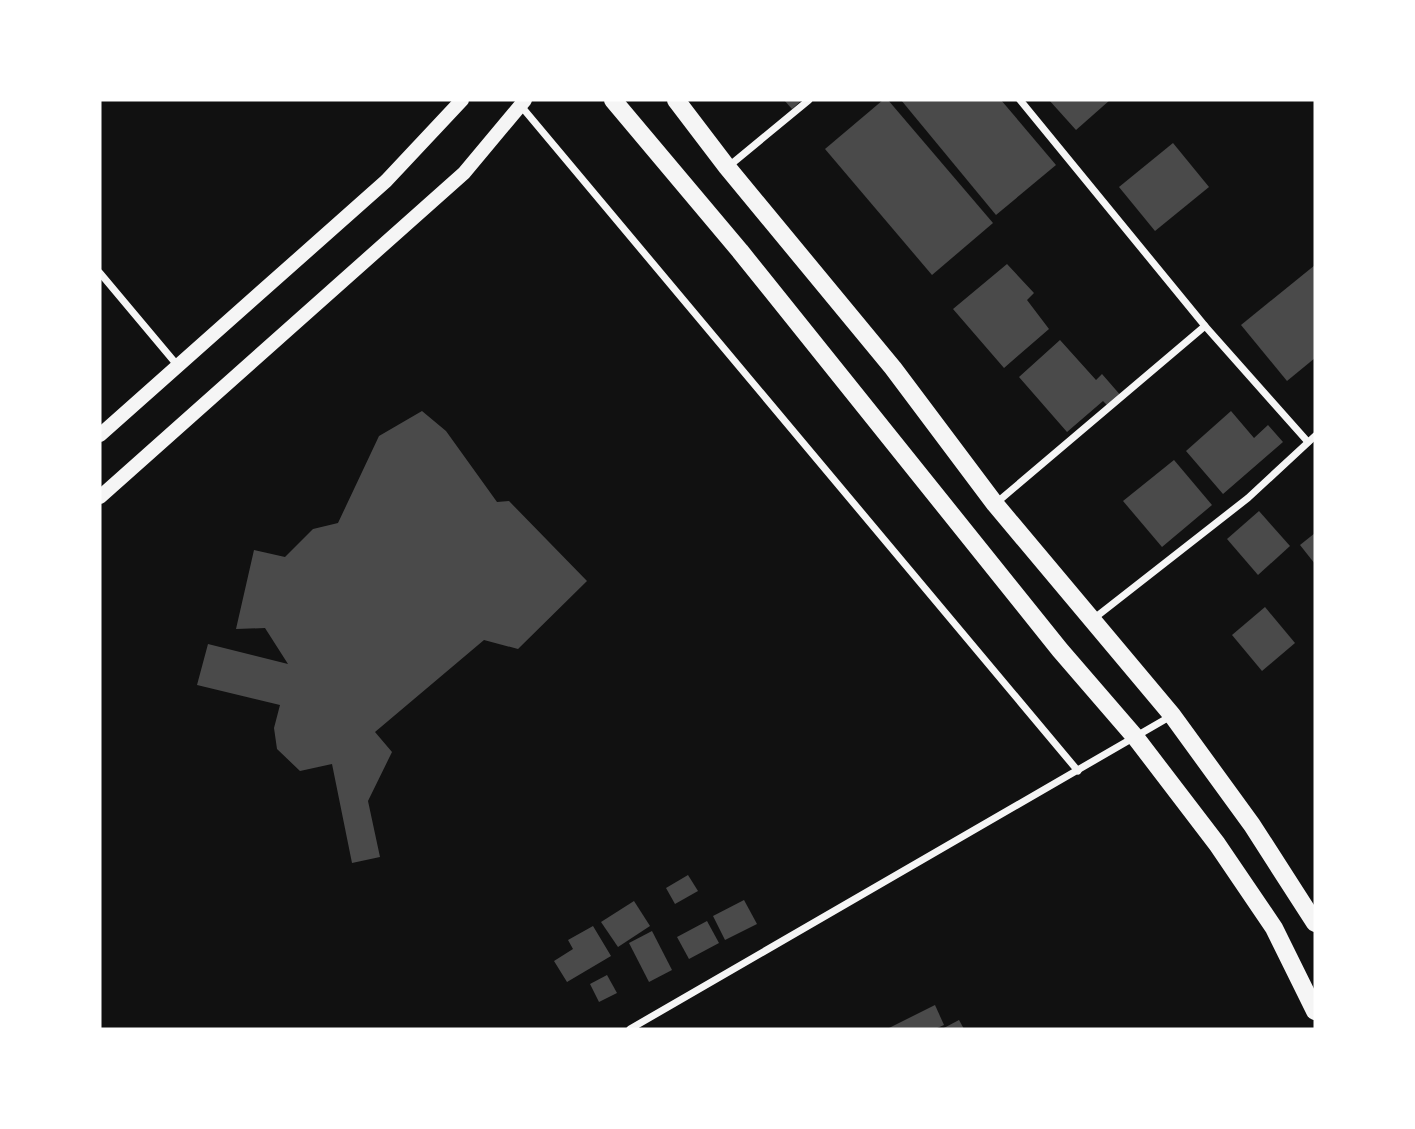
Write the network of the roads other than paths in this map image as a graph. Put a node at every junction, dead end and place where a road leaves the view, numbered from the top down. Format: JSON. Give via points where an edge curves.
{"nodes":[{"id":1,"x":462,"y":100,"type":"edge"},
{"id":2,"x":612,"y":100,"type":"edge"},
{"id":3,"x":676,"y":100,"type":"edge"},
{"id":4,"x":809,"y":100,"type":"edge"},
{"id":5,"x":1020,"y":100,"type":"edge"},
{"id":6,"x":523,"y":103,"type":"edge"},
{"id":7,"x":727,"y":167,"type":"junction"},
{"id":8,"x":100,"y":273,"type":"edge"},
{"id":9,"x":1205,"y":326,"type":"junction"},
{"id":10,"x":178,"y":367,"type":"junction"},
{"id":11,"x":100,"y":435,"type":"edge"},
{"id":12,"x":1315,"y":436,"type":"edge"},
{"id":13,"x":1308,"y":442,"type":"junction"},
{"id":14,"x":100,"y":497,"type":"edge"},
{"id":15,"x":995,"y":504,"type":"junction"},
{"id":16,"x":1092,"y":620,"type":"junction"},
{"id":17,"x":1172,"y":715,"type":"junction"},
{"id":18,"x":1136,"y":738,"type":"junction"},
{"id":19,"x":1078,"y":771,"type":"junction"},
{"id":20,"x":1315,"y":922,"type":"edge"},
{"id":21,"x":1315,"y":1011,"type":"edge"},
{"id":22,"x":630,"y":1029,"type":"edge"}],
"edges":[{"from":1,"to":10,"type":"main road","via":[[386,181]]},
{"from":2,"to":18,"type":"main road"},
{"from":3,"to":7,"type":"main road"},
{"from":4,"to":7,"type":"street"},
{"from":5,"to":9,"type":"street"},
{"from":6,"to":14,"type":"main road","via":[[464,173]]},
{"from":6,"to":19,"type":"street"},
{"from":7,"to":15,"type":"main road","via":[[893,368]]},
{"from":8,"to":10,"type":"street"},
{"from":9,"to":13,"type":"street"},
{"from":9,"to":15,"type":"street"},
{"from":10,"to":11,"type":"main road"},
{"from":12,"to":13,"type":"street"},
{"from":13,"to":16,"type":"street","via":[[1248,498]]},
{"from":15,"to":16,"type":"main road"},
{"from":16,"to":17,"type":"main road"},
{"from":17,"to":18,"type":"street"},
{"from":17,"to":20,"type":"main road"},
{"from":18,"to":19,"type":"street"},
{"from":18,"to":21,"type":"main road","via":[[1274,928]]},
{"from":19,"to":22,"type":"street"}]}
